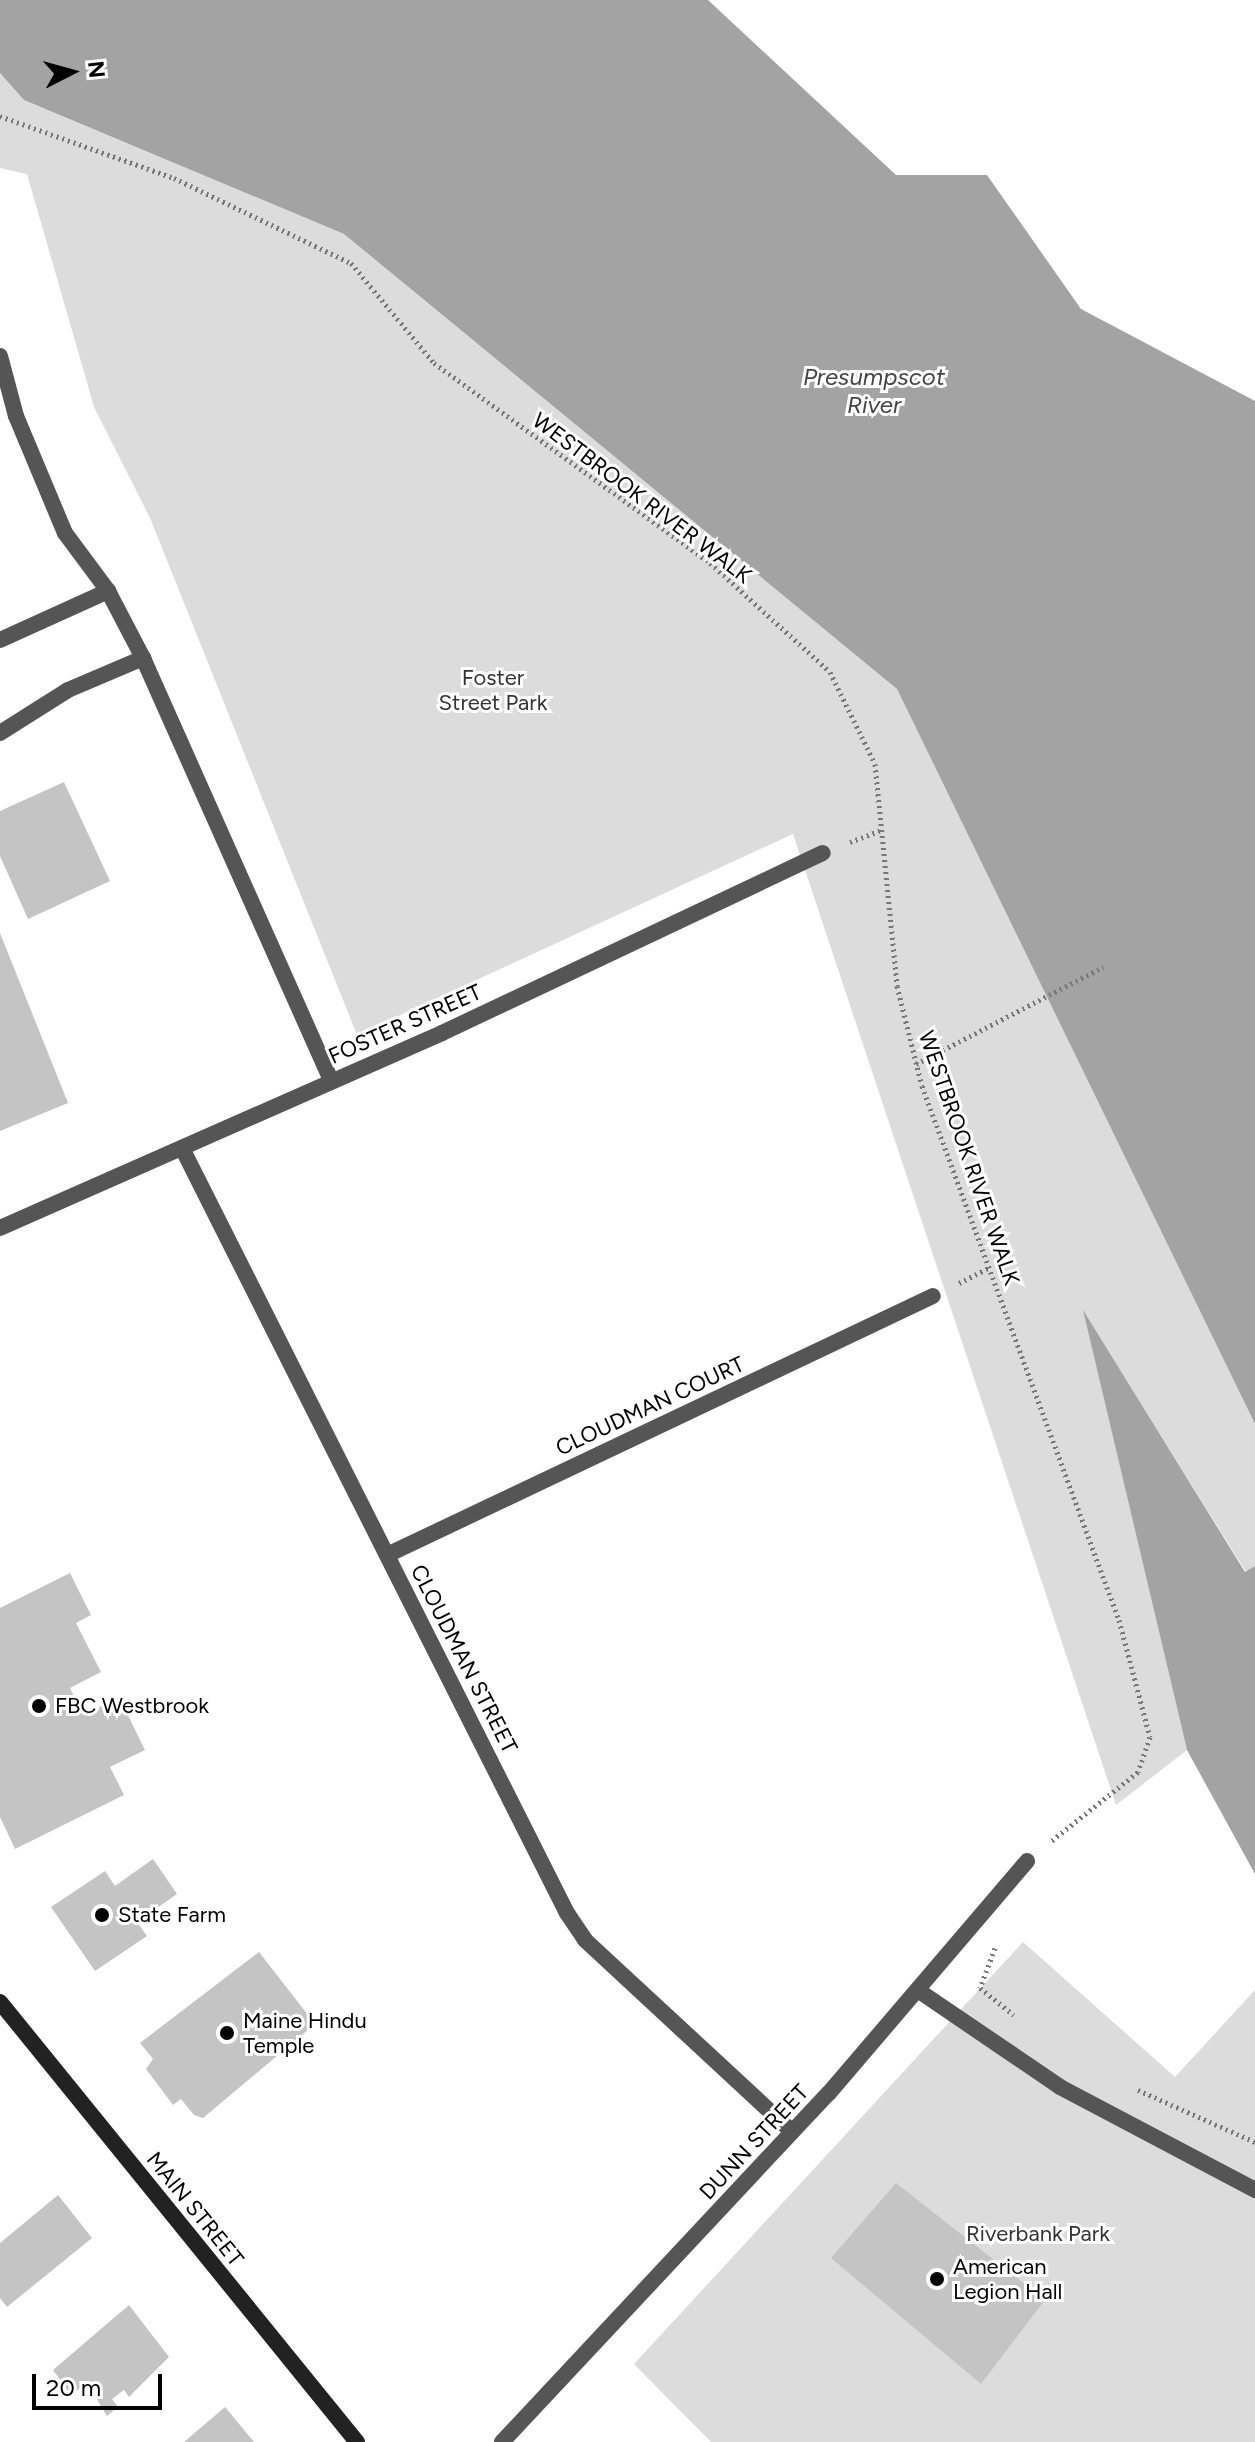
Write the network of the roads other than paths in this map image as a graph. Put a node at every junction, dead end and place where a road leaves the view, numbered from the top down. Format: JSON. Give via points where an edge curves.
{"nodes":[{"id":1,"x":0,"y":356,"type":"edge"},
{"id":2,"x":108,"y":591,"type":"junction"},
{"id":3,"x":0,"y":640,"type":"edge"},
{"id":4,"x":143,"y":658,"type":"junction"},
{"id":5,"x":0,"y":733,"type":"edge"},
{"id":6,"x":823,"y":853,"type":"dead end"},
{"id":7,"x":331,"y":1081,"type":"junction"},
{"id":8,"x":182,"y":1148,"type":"junction"},
{"id":9,"x":0,"y":1228,"type":"edge"},
{"id":10,"x":933,"y":1296,"type":"dead end"},
{"id":11,"x":387,"y":1555,"type":"junction"},
{"id":12,"x":1027,"y":1861,"type":"road end"},
{"id":13,"x":919,"y":1991,"type":"junction"},
{"id":14,"x":0,"y":2002,"type":"edge"},
{"id":15,"x":789,"y":2129,"type":"junction"},
{"id":16,"x":1255,"y":2190,"type":"edge"},
{"id":17,"x":357,"y":2442,"type":"edge"},
{"id":18,"x":502,"y":2442,"type":"edge"}],
"edges":[{"from":1,"to":2,"type":"street","via":[[16,416],[65,533]]},
{"from":2,"to":3,"type":"street"},
{"from":2,"to":4,"type":"street"},
{"from":4,"to":5,"type":"street","via":[[68,690]]},
{"from":4,"to":7,"type":"street"},
{"from":6,"to":7,"type":"street","name":"FOSTER STREET"},
{"from":7,"to":8,"type":"street","name":"FOSTER STREET"},
{"from":8,"to":9,"type":"street","name":"FOSTER STREET"},
{"from":8,"to":11,"type":"street","name":"CLOUDMAN STREET"},
{"from":10,"to":11,"type":"street","name":"CLOUDMAN COURT"},
{"from":11,"to":15,"type":"street","name":"CLOUDMAN STREET","via":[[585,1940]]},
{"from":12,"to":13,"type":"street","name":"DUNN STREET"},
{"from":13,"to":15,"type":"street","name":"DUNN STREET"},
{"from":13,"to":16,"type":"street","via":[[1060,2087]]},
{"from":14,"to":17,"type":"main road","name":"MAIN STREET"},
{"from":15,"to":18,"type":"street","name":"DUNN STREET"}]}
